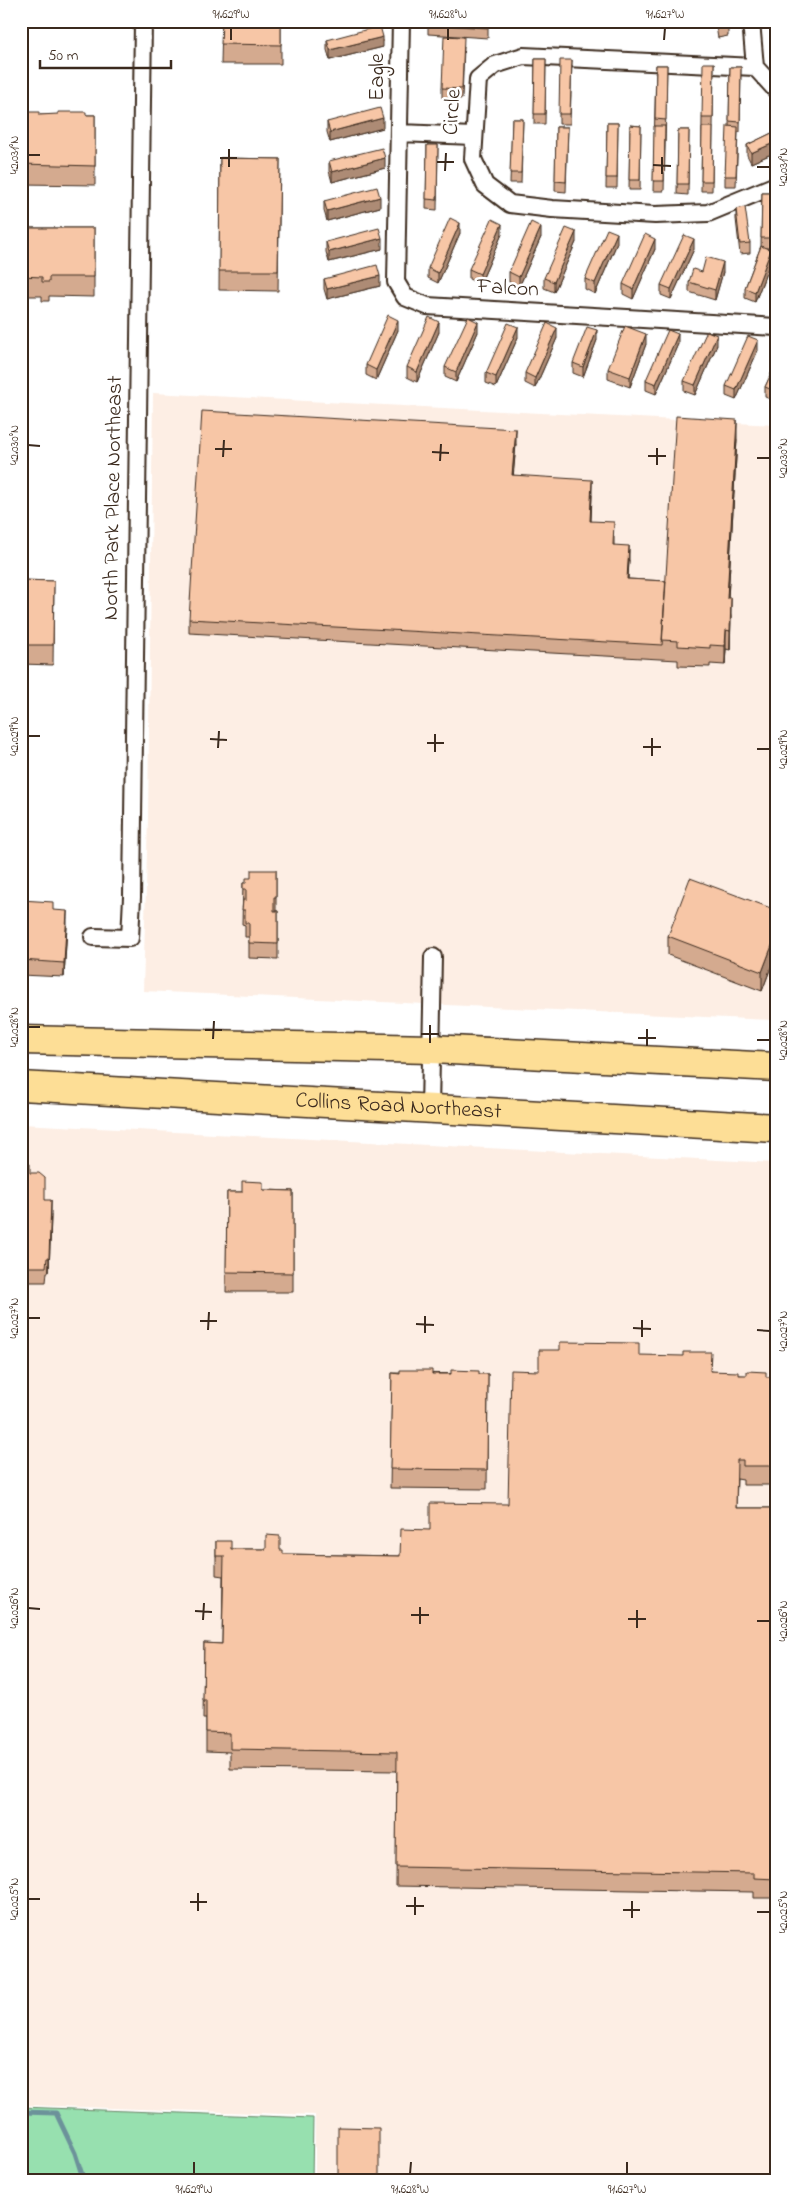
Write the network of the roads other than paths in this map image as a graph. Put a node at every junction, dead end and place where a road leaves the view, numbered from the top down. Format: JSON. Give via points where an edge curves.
{"nodes":[{"id":1,"x":142,"y":21,"type":"edge"},
{"id":2,"x":400,"y":21,"type":"edge"},
{"id":3,"x":751,"y":21,"type":"edge"},
{"id":4,"x":754,"y":68,"type":"junction"},
{"id":5,"x":776,"y":90,"type":"edge"},
{"id":6,"x":400,"y":133,"type":"junction"},
{"id":7,"x":474,"y":136,"type":"junction"},
{"id":8,"x":776,"y":185,"type":"edge"},
{"id":9,"x":776,"y":327,"type":"edge"},
{"id":10,"x":93,"y":937,"type":"dead end"},
{"id":11,"x":433,"y":958,"type":"dead end"},
{"id":12,"x":21,"y":1040,"type":"edge"},
{"id":13,"x":432,"y":1049,"type":"junction"},
{"id":14,"x":776,"y":1067,"type":"edge"},
{"id":15,"x":21,"y":1086,"type":"edge"},
{"id":16,"x":430,"y":1109,"type":"junction"},
{"id":17,"x":776,"y":1128,"type":"edge"}],
"edges":[{"from":1,"to":10,"type":"street","name":"North Park Place Northeast","via":[[130,938]]},
{"from":2,"to":6,"type":"street","name":"Eagle"},
{"from":3,"to":4,"type":"street"},
{"from":4,"to":5,"type":"street"},
{"from":4,"to":7,"type":"street","name":"Circle","via":[[523,56],[495,65],[478,79]]},
{"from":6,"to":7,"type":"street"},
{"from":6,"to":9,"type":"street","name":"Falcon","via":[[396,282],[405,297],[427,306]]},
{"from":7,"to":8,"type":"street","name":"Circle","via":[[473,159],[484,185],[510,204],[656,216],[708,213]]},
{"from":11,"to":13,"type":"street"},
{"from":12,"to":13,"type":"highway"},
{"from":13,"to":14,"type":"highway"},
{"from":13,"to":16,"type":"street"},
{"from":15,"to":16,"type":"highway","name":"Collins Road Northeast"},
{"from":16,"to":17,"type":"highway","name":"Collins Road Northeast"}]}
